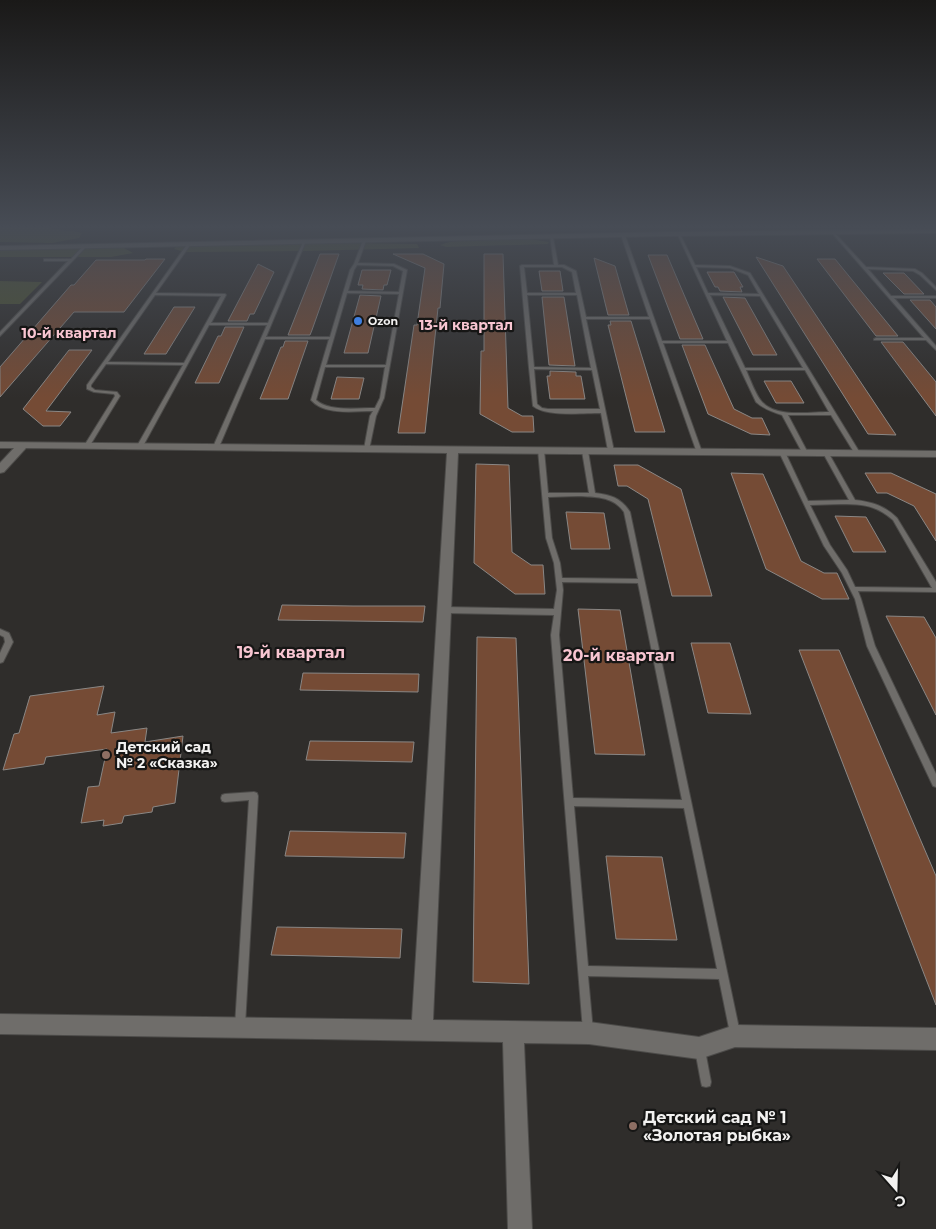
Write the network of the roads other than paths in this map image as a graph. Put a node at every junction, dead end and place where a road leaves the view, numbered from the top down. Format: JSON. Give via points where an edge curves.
{"nodes":[{"id":1,"x":50,"y":283,"type":"edge"},
{"id":2,"x":161,"y":283,"type":"edge"},
{"id":3,"x":287,"y":283,"type":"edge"},
{"id":4,"x":348,"y":283,"type":"edge"},
{"id":5,"x":402,"y":283,"type":"edge"},
{"id":6,"x":523,"y":283,"type":"edge"},
{"id":7,"x":576,"y":283,"type":"edge"},
{"id":8,"x":640,"y":283,"type":"edge"},
{"id":9,"x":702,"y":283,"type":"edge"},
{"id":10,"x":754,"y":283,"type":"edge"},
{"id":11,"x":878,"y":283,"type":"edge"},
{"id":12,"x":345,"y":292,"type":"junction"},
{"id":13,"x":401,"y":292,"type":"junction"},
{"id":14,"x":153,"y":294,"type":"junction"},
{"id":15,"x":524,"y":294,"type":"junction"},
{"id":16,"x":578,"y":294,"type":"junction"},
{"id":17,"x":707,"y":294,"type":"junction"},
{"id":18,"x":761,"y":295,"type":"junction"},
{"id":19,"x":890,"y":297,"type":"junction"},
{"id":20,"x":936,"y":297,"type":"edge"},
{"id":21,"x":584,"y":318,"type":"junction"},
{"id":22,"x":652,"y":318,"type":"junction"},
{"id":23,"x":208,"y":324,"type":"junction"},
{"id":24,"x":269,"y":324,"type":"junction"},
{"id":25,"x":0,"y":335,"type":"edge"},
{"id":26,"x":263,"y":338,"type":"junction"},
{"id":27,"x":331,"y":338,"type":"junction"},
{"id":28,"x":876,"y":339,"type":"dead end"},
{"id":29,"x":927,"y":339,"type":"junction"},
{"id":30,"x":660,"y":342,"type":"junction"},
{"id":31,"x":730,"y":342,"type":"junction"},
{"id":32,"x":936,"y":349,"type":"edge"},
{"id":33,"x":105,"y":363,"type":"junction"},
{"id":34,"x":186,"y":364,"type":"junction"},
{"id":35,"x":323,"y":366,"type":"junction"},
{"id":36,"x":388,"y":366,"type":"junction"},
{"id":37,"x":531,"y":368,"type":"junction"},
{"id":38,"x":594,"y":368,"type":"junction"},
{"id":39,"x":743,"y":369,"type":"junction"},
{"id":40,"x":806,"y":369,"type":"junction"},
{"id":41,"x":377,"y":409,"type":"junction"},
{"id":42,"x":603,"y":411,"type":"junction"},
{"id":43,"x":784,"y":413,"type":"junction"},
{"id":44,"x":833,"y":413,"type":"junction"},
{"id":45,"x":0,"y":445,"type":"edge"},
{"id":46,"x":23,"y":445,"type":"junction"},
{"id":47,"x":87,"y":446,"type":"junction"},
{"id":48,"x":140,"y":446,"type":"junction"},
{"id":49,"x":216,"y":447,"type":"junction"},
{"id":50,"x":367,"y":448,"type":"junction"},
{"id":51,"x":453,"y":449,"type":"junction"},
{"id":52,"x":541,"y":450,"type":"junction"},
{"id":53,"x":585,"y":451,"type":"junction"},
{"id":54,"x":611,"y":451,"type":"junction"},
{"id":55,"x":699,"y":452,"type":"junction"},
{"id":56,"x":782,"y":452,"type":"junction"},
{"id":57,"x":805,"y":453,"type":"junction"},
{"id":58,"x":826,"y":453,"type":"junction"},
{"id":59,"x":857,"y":453,"type":"junction"},
{"id":60,"x":936,"y":454,"type":"edge"},
{"id":61,"x":0,"y":470,"type":"edge"},
{"id":62,"x":545,"y":495,"type":"junction"},
{"id":63,"x":592,"y":496,"type":"junction"},
{"id":64,"x":806,"y":503,"type":"junction"},
{"id":65,"x":854,"y":503,"type":"junction"},
{"id":66,"x":559,"y":580,"type":"junction"},
{"id":67,"x":642,"y":581,"type":"junction"},
{"id":68,"x":853,"y":589,"type":"junction"},
{"id":69,"x":936,"y":589,"type":"edge"},
{"id":70,"x":445,"y":610,"type":"junction"},
{"id":71,"x":558,"y":612,"type":"junction"},
{"id":72,"x":0,"y":632,"type":"edge"},
{"id":73,"x":0,"y":660,"type":"edge"},
{"id":74,"x":936,"y":784,"type":"edge"},
{"id":75,"x":225,"y":798,"type":"dead end"},
{"id":76,"x":569,"y":802,"type":"junction"},
{"id":77,"x":687,"y":804,"type":"junction"},
{"id":78,"x":583,"y":972,"type":"junction"},
{"id":79,"x":723,"y":974,"type":"junction"},
{"id":80,"x":0,"y":1024,"type":"edge"},
{"id":81,"x":240,"y":1028,"type":"junction"},
{"id":82,"x":422,"y":1031,"type":"junction"},
{"id":83,"x":513,"y":1032,"type":"junction"},
{"id":84,"x":589,"y":1033,"type":"junction"},
{"id":85,"x":735,"y":1036,"type":"junction"},
{"id":86,"x":936,"y":1039,"type":"edge"},
{"id":87,"x":699,"y":1048,"type":"junction"},
{"id":88,"x":706,"y":1082,"type":"dead end"},
{"id":89,"x":520,"y":1229,"type":"edge"}],
"edges":[{"from":1,"to":25,"type":"lane"},
{"from":2,"to":14,"type":"lane"},
{"from":3,"to":24,"type":"lane"},
{"from":4,"to":12,"type":"lane"},
{"from":5,"to":13,"type":"lane"},
{"from":6,"to":15,"type":"lane"},
{"from":7,"to":16,"type":"lane"},
{"from":8,"to":22,"type":"lane"},
{"from":9,"to":17,"type":"lane"},
{"from":10,"to":18,"type":"lane"},
{"from":11,"to":19,"type":"lane"},
{"from":12,"to":13,"type":"lane"},
{"from":12,"to":27,"type":"lane"},
{"from":13,"to":36,"type":"lane"},
{"from":14,"to":23,"type":"lane","via":[[224,295]]},
{"from":14,"to":33,"type":"lane"},
{"from":15,"to":16,"type":"lane"},
{"from":15,"to":37,"type":"lane"},
{"from":16,"to":21,"type":"lane"},
{"from":17,"to":18,"type":"lane"},
{"from":17,"to":31,"type":"lane"},
{"from":18,"to":40,"type":"lane"},
{"from":19,"to":20,"type":"lane"},
{"from":19,"to":29,"type":"lane"},
{"from":21,"to":22,"type":"lane"},
{"from":21,"to":38,"type":"lane"},
{"from":22,"to":30,"type":"lane"},
{"from":23,"to":24,"type":"lane"},
{"from":23,"to":34,"type":"lane"},
{"from":24,"to":26,"type":"lane"},
{"from":26,"to":27,"type":"lane"},
{"from":26,"to":49,"type":"lane"},
{"from":27,"to":35,"type":"lane"},
{"from":28,"to":29,"type":"lane"},
{"from":29,"to":32,"type":"lane"},
{"from":30,"to":31,"type":"lane"},
{"from":30,"to":55,"type":"lane"},
{"from":31,"to":39,"type":"lane"},
{"from":33,"to":34,"type":"lane"},
{"from":33,"to":47,"type":"lane","via":[[89,388],[118,396]]},
{"from":34,"to":48,"type":"lane"},
{"from":35,"to":36,"type":"lane"},
{"from":35,"to":41,"type":"lane","via":[[313,400],[317,405]]},
{"from":36,"to":41,"type":"lane"},
{"from":37,"to":38,"type":"lane"},
{"from":37,"to":42,"type":"lane","via":[[537,407],[548,411]]},
{"from":38,"to":42,"type":"lane"},
{"from":39,"to":40,"type":"lane"},
{"from":39,"to":43,"type":"lane","via":[[762,405]]},
{"from":40,"to":44,"type":"lane"},
{"from":41,"to":50,"type":"lane"},
{"from":42,"to":54,"type":"lane"},
{"from":43,"to":44,"type":"lane"},
{"from":43,"to":57,"type":"lane"},
{"from":44,"to":59,"type":"lane"},
{"from":45,"to":46,"type":"street"},
{"from":46,"to":47,"type":"street"},
{"from":46,"to":61,"type":"street"},
{"from":47,"to":48,"type":"street"},
{"from":48,"to":49,"type":"street"},
{"from":49,"to":50,"type":"street"},
{"from":50,"to":51,"type":"street"},
{"from":51,"to":52,"type":"street"},
{"from":51,"to":70,"type":"street"},
{"from":52,"to":53,"type":"street"},
{"from":52,"to":62,"type":"lane"},
{"from":53,"to":54,"type":"street"},
{"from":53,"to":63,"type":"lane"},
{"from":54,"to":55,"type":"street"},
{"from":55,"to":56,"type":"street"},
{"from":56,"to":57,"type":"street"},
{"from":56,"to":64,"type":"lane"},
{"from":57,"to":58,"type":"street"},
{"from":58,"to":59,"type":"street"},
{"from":58,"to":65,"type":"lane"},
{"from":59,"to":60,"type":"street"},
{"from":62,"to":63,"type":"lane"},
{"from":62,"to":66,"type":"lane","via":[[550,543]]},
{"from":63,"to":67,"type":"lane","via":[[613,498],[626,508]]},
{"from":64,"to":65,"type":"lane"},
{"from":64,"to":68,"type":"lane"},
{"from":65,"to":69,"type":"lane","via":[[875,505],[892,515]]},
{"from":66,"to":67,"type":"lane"},
{"from":66,"to":71,"type":"lane"},
{"from":67,"to":77,"type":"lane"},
{"from":68,"to":69,"type":"lane"},
{"from":68,"to":74,"type":"lane","via":[[869,641]]},
{"from":70,"to":71,"type":"lane"},
{"from":70,"to":82,"type":"street"},
{"from":71,"to":76,"type":"lane","via":[[555,635]]},
{"from":72,"to":73,"type":"lane","via":[[7,636],[9,642]]},
{"from":75,"to":81,"type":"lane","via":[[254,796]]},
{"from":76,"to":77,"type":"lane"},
{"from":76,"to":78,"type":"lane"},
{"from":77,"to":79,"type":"lane"},
{"from":78,"to":79,"type":"lane"},
{"from":78,"to":84,"type":"lane"},
{"from":79,"to":85,"type":"lane"},
{"from":80,"to":81,"type":"street"},
{"from":81,"to":82,"type":"street"},
{"from":82,"to":83,"type":"street"},
{"from":83,"to":84,"type":"street"},
{"from":83,"to":89,"type":"street"},
{"from":84,"to":87,"type":"street"},
{"from":85,"to":86,"type":"street"},
{"from":85,"to":87,"type":"street"},
{"from":87,"to":88,"type":"lane"}]}
